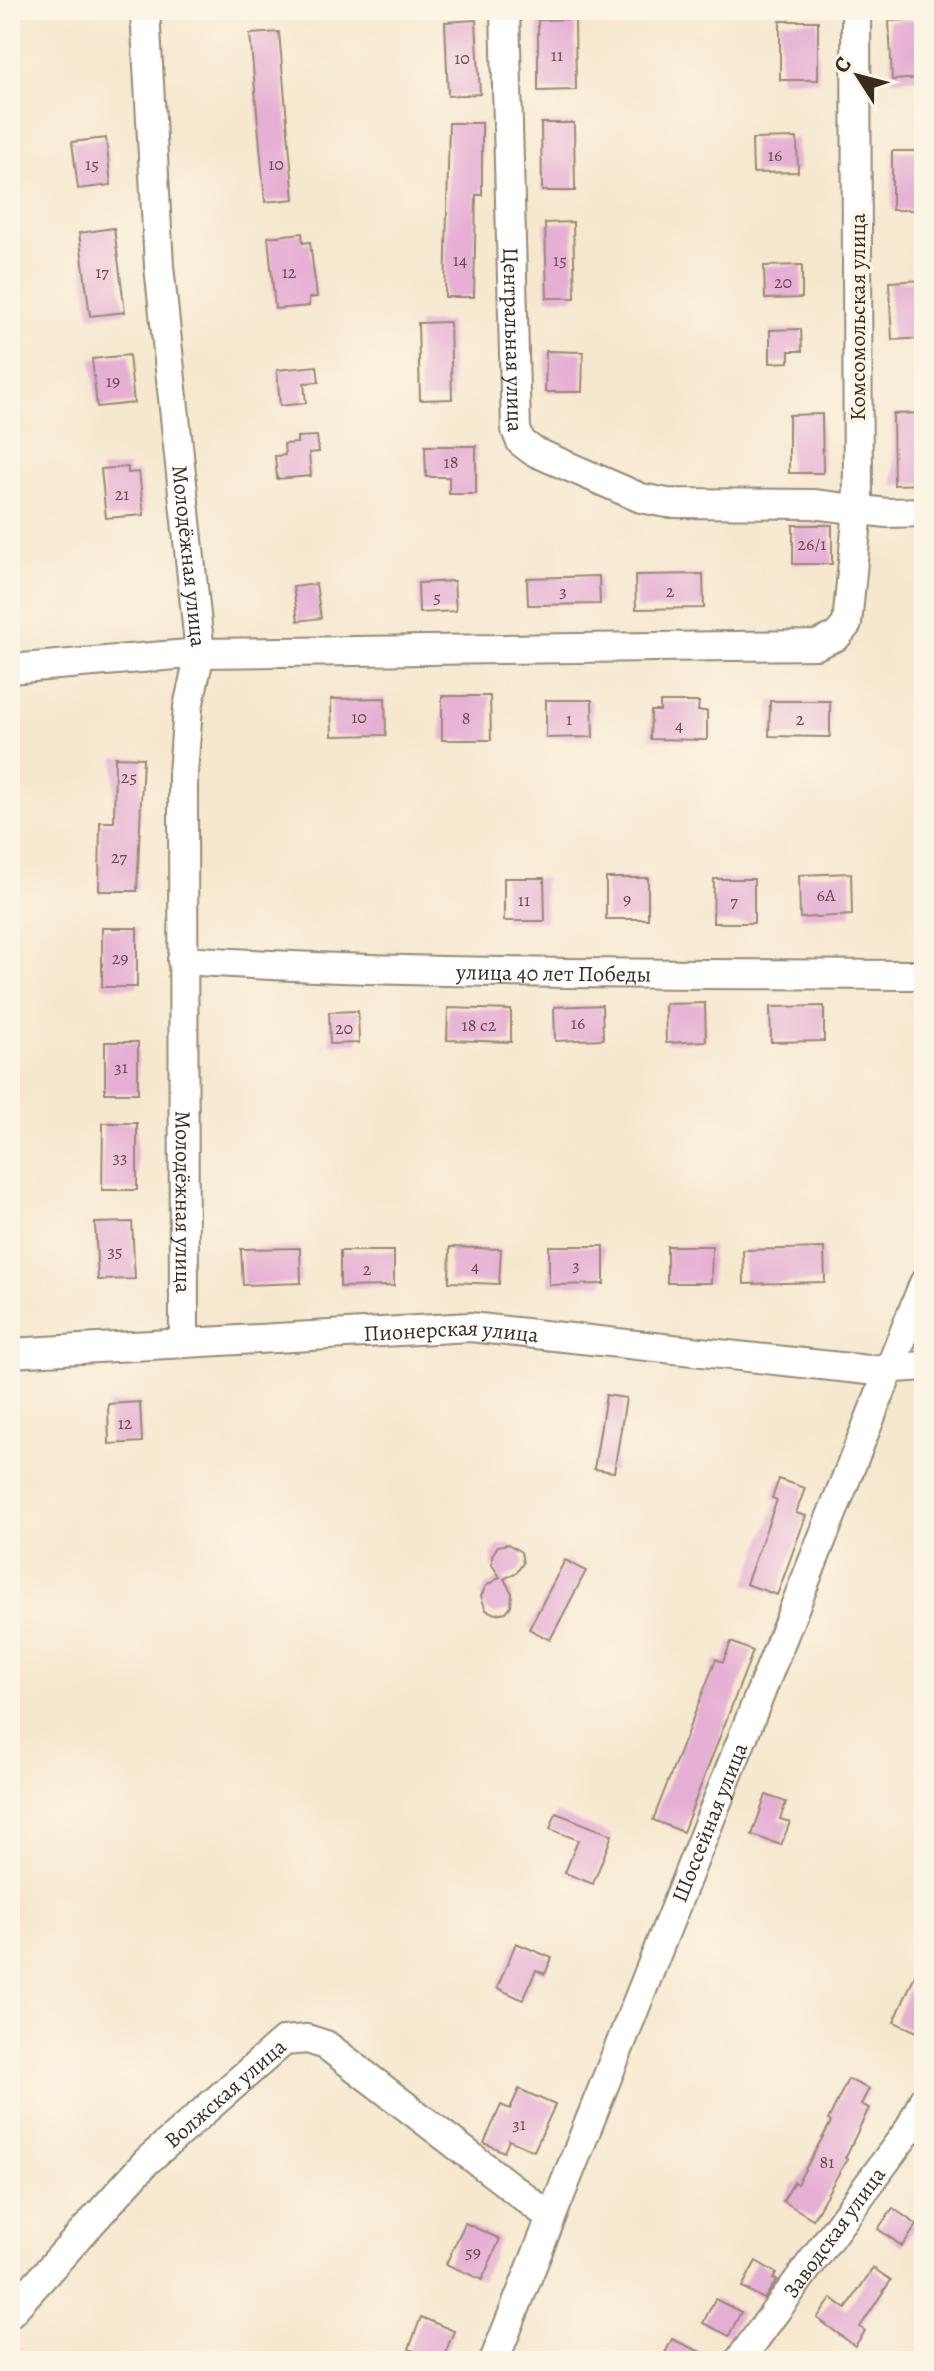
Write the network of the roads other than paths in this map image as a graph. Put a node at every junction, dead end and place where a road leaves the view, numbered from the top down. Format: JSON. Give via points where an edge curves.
{"nodes":[{"id":1,"x":145,"y":10,"type":"edge"},
{"id":2,"x":505,"y":10,"type":"edge"},
{"id":3,"x":856,"y":10,"type":"edge"},
{"id":4,"x":858,"y":509,"type":"junction"},
{"id":5,"x":924,"y":512,"type":"edge"},
{"id":6,"x":200,"y":653,"type":"junction"},
{"id":7,"x":10,"y":669,"type":"edge"},
{"id":8,"x":182,"y":960,"type":"junction"},
{"id":9,"x":924,"y":975,"type":"edge"},
{"id":10,"x":924,"y":1283,"type":"edge"},
{"id":11,"x":184,"y":1343,"type":"junction"},
{"id":12,"x":10,"y":1353,"type":"edge"},
{"id":13,"x":891,"y":1366,"type":"junction"},
{"id":14,"x":924,"y":1366,"type":"edge"},
{"id":15,"x":924,"y":2099,"type":"edge"},
{"id":16,"x":550,"y":2217,"type":"junction"},
{"id":17,"x":10,"y":2313,"type":"edge"},
{"id":18,"x":494,"y":2361,"type":"edge"},
{"id":19,"x":739,"y":2361,"type":"edge"}],
"edges":[{"from":1,"to":6,"type":"street","name":"Молодёжная улица","via":[[159,266]]},
{"from":2,"to":4,"type":"street","name":"Центральная улица","via":[[516,430],[521,442],[641,498]]},
{"from":3,"to":4,"type":"street","name":"Комсомольская улица"},
{"from":4,"to":5,"type":"street","name":"Центральная улица"},
{"from":4,"to":6,"type":"street","name":"Комсомольская улица","via":[[847,624],[837,636],[816,645]]},
{"from":6,"to":7,"type":"street"},
{"from":6,"to":8,"type":"street","name":"Молодёжная улица","via":[[188,707],[183,774]]},
{"from":8,"to":9,"type":"street","name":"улица 40 лет Победы","via":[[415,971]]},
{"from":8,"to":11,"type":"street","name":"Молодёжная улица"},
{"from":10,"to":13,"type":"street","name":"Шоссейная улица"},
{"from":11,"to":12,"type":"street","name":"Пионерская улица"},
{"from":11,"to":13,"type":"street","name":"Пионерская улица","via":[[470,1327],[868,1370]]},
{"from":13,"to":14,"type":"street","name":"Пионерская улица"},
{"from":13,"to":16,"type":"street","name":"Шоссейная улица"},
{"from":15,"to":19,"type":"street","name":"Заводская улица","via":[[910,2128]]},
{"from":16,"to":17,"type":"street","name":"Волжская улица","via":[[326,2045],[307,2039],[284,2041],[147,2161]]},
{"from":16,"to":18,"type":"street","name":"Шоссейная улица"}]}
